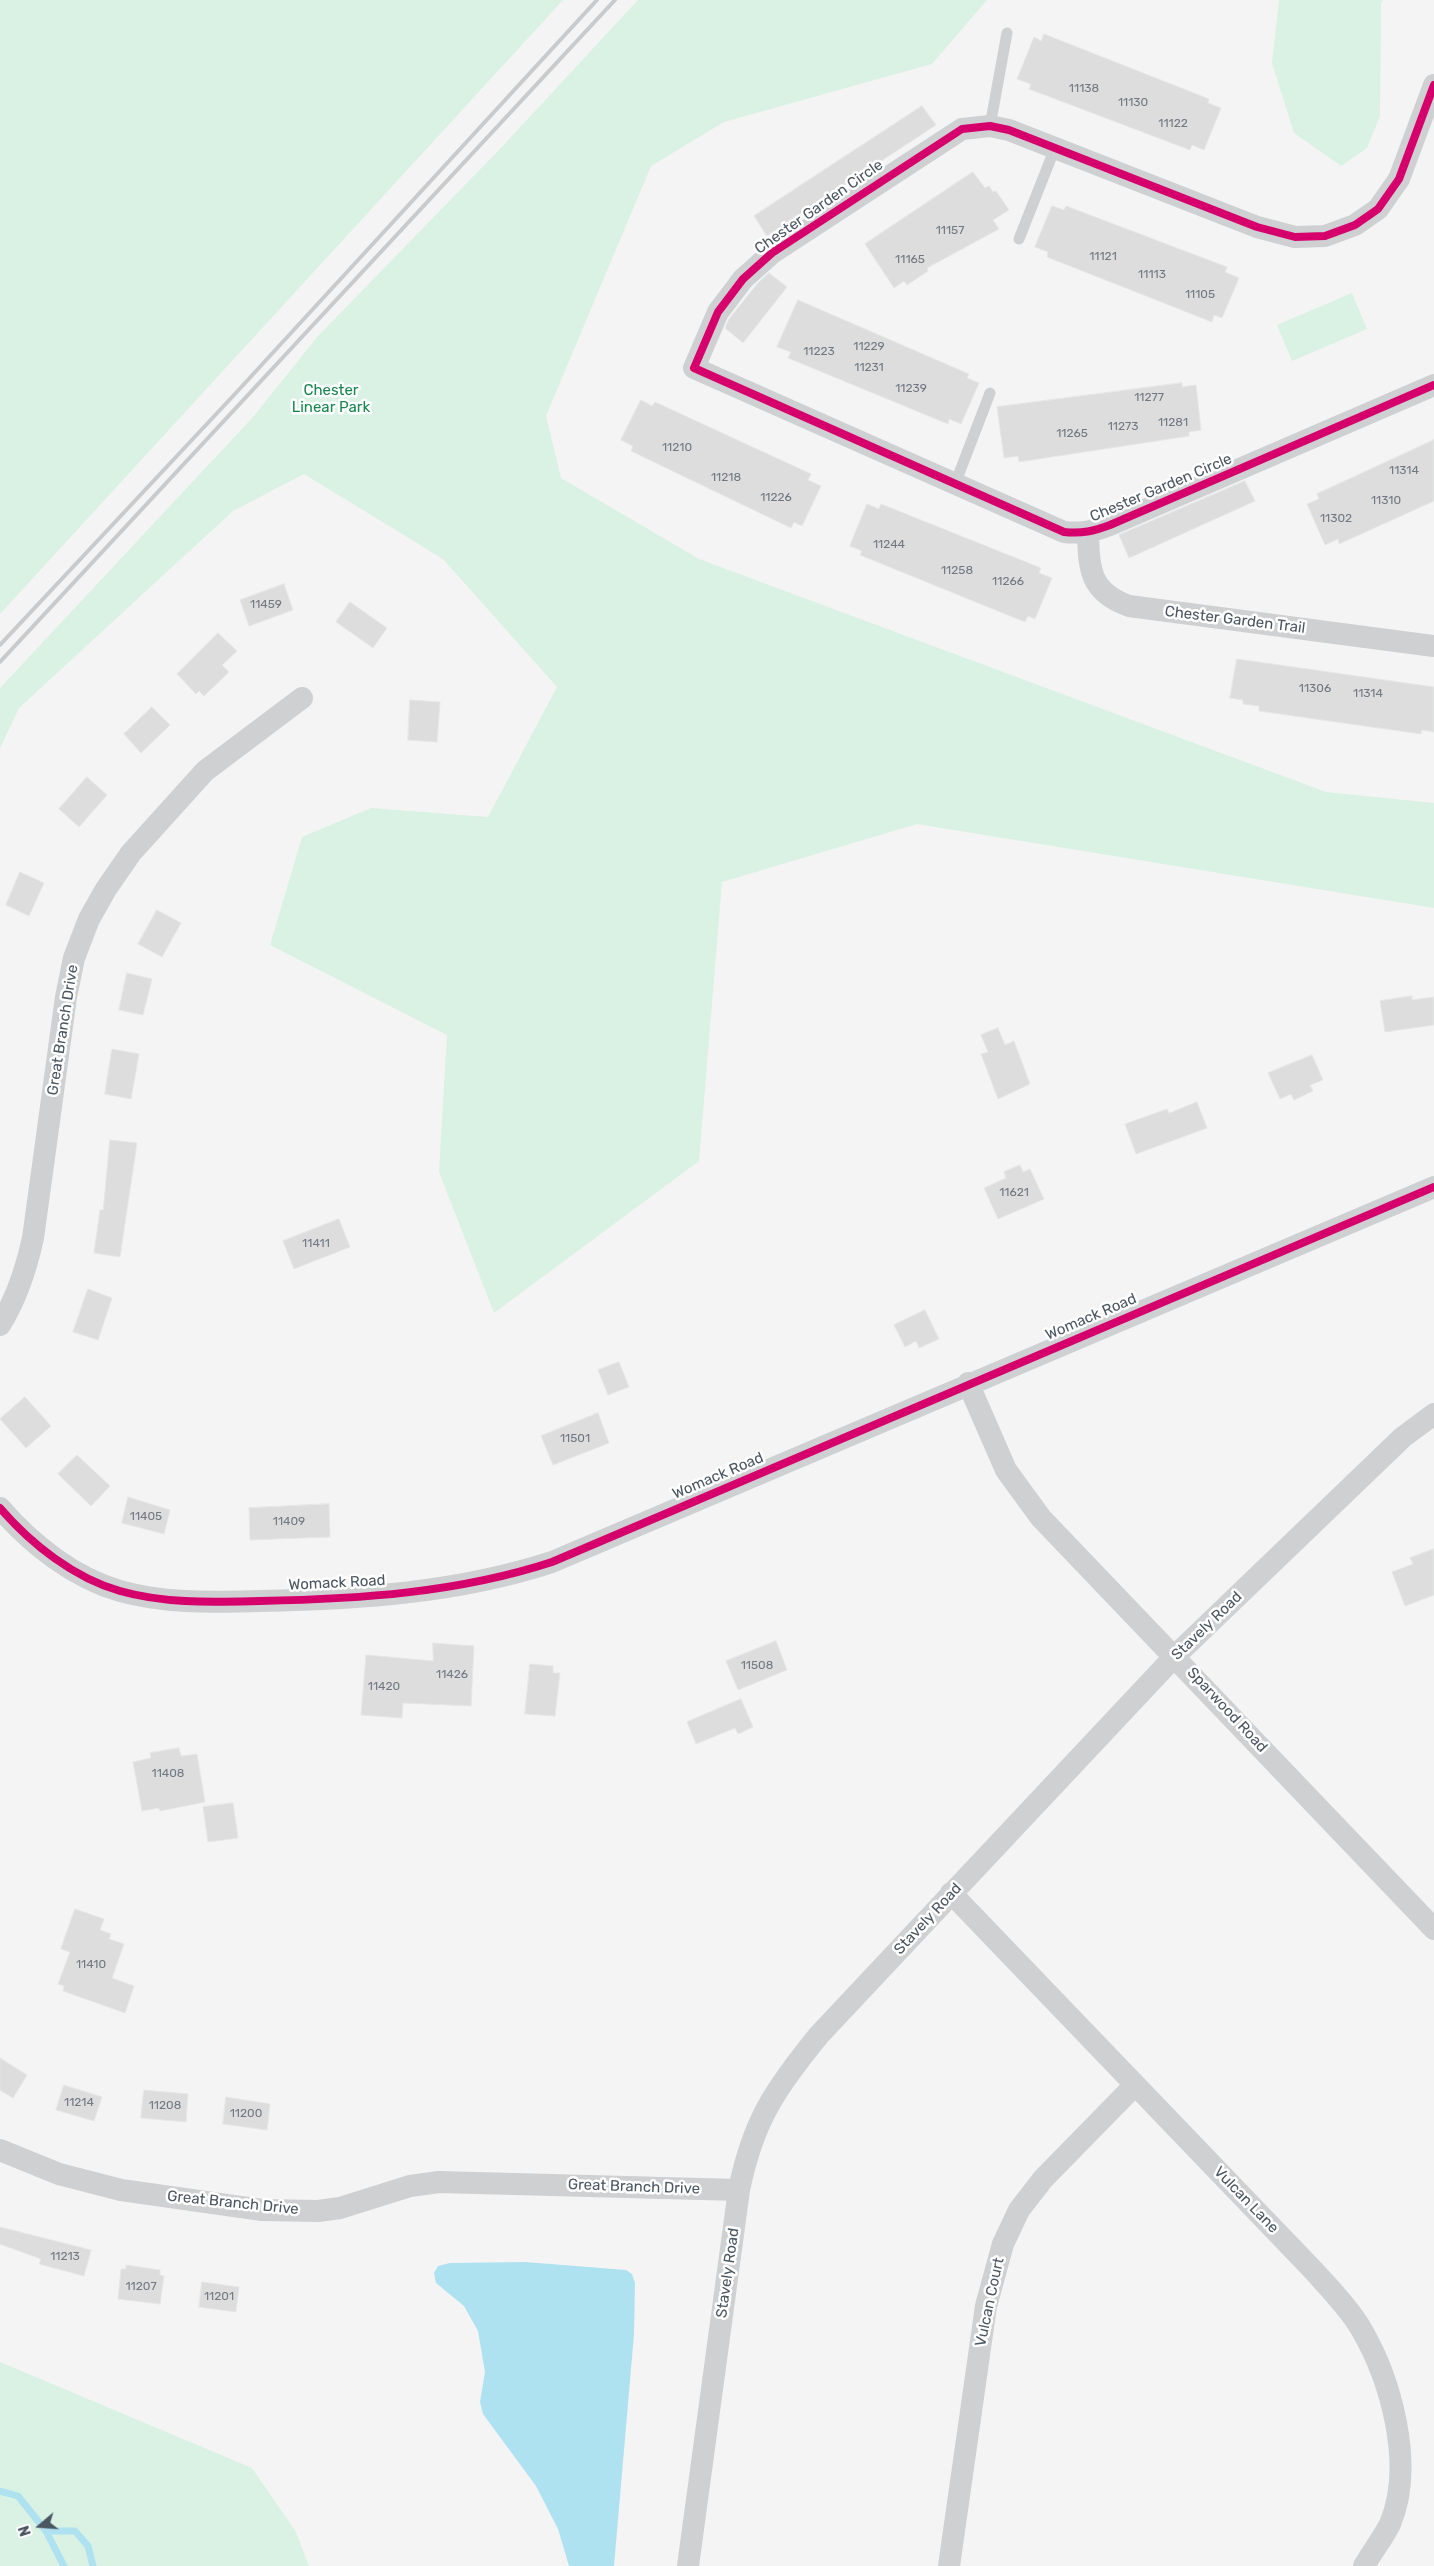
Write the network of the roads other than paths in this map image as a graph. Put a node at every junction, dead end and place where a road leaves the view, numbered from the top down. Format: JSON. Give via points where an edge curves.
{"nodes":[{"id":1,"x":1007,"y":33,"type":"dead end"},
{"id":2,"x":1434,"y":85,"type":"edge"},
{"id":3,"x":990,"y":126,"type":"junction"},
{"id":4,"x":1055,"y":148,"type":"junction"},
{"id":5,"x":1020,"y":239,"type":"dead end"},
{"id":6,"x":1434,"y":385,"type":"edge"},
{"id":7,"x":990,"y":393,"type":"dead end"},
{"id":8,"x":955,"y":484,"type":"junction"},
{"id":9,"x":1088,"y":533,"type":"junction"},
{"id":10,"x":1434,"y":646,"type":"edge"},
{"id":11,"x":302,"y":698,"type":"dead end"},
{"id":12,"x":1434,"y":1187,"type":"edge"},
{"id":13,"x":0,"y":1325,"type":"edge"},
{"id":14,"x":968,"y":1383,"type":"junction"},
{"id":15,"x":1434,"y":1414,"type":"edge"},
{"id":16,"x":0,"y":1508,"type":"edge"},
{"id":17,"x":1176,"y":1656,"type":"junction"},
{"id":18,"x":951,"y":1893,"type":"junction"},
{"id":19,"x":1432,"y":1922,"type":"edge"},
{"id":20,"x":1135,"y":2086,"type":"junction"},
{"id":21,"x":0,"y":2150,"type":"edge"},
{"id":22,"x":739,"y":2190,"type":"junction"},
{"id":23,"x":688,"y":2566,"type":"edge"},
{"id":24,"x":949,"y":2566,"type":"edge"},
{"id":25,"x":1364,"y":2566,"type":"edge"}],
"edges":[{"from":1,"to":3,"type":"lane"},
{"from":2,"to":4,"type":"street","name":"Chester Garden Circle","via":[[1400,179],[1378,209],[1354,225],[1326,236],[1295,237],[1257,227]]},
{"from":3,"to":4,"type":"street","name":"Chester Garden Circle"},
{"from":3,"to":8,"type":"street","name":"Chester Garden Circle","via":[[962,129],[949,136],[772,253],[743,279],[718,312],[694,368]]},
{"from":4,"to":5,"type":"lane"},
{"from":6,"to":9,"type":"street","name":"Chester Garden Circle"},
{"from":7,"to":8,"type":"lane"},
{"from":8,"to":9,"type":"street","name":"Chester Garden Circle","via":[[1064,532]]},
{"from":9,"to":10,"type":"street","name":"Chester Garden Trail","via":[[1088,557],[1098,587],[1112,600],[1129,606]]},
{"from":11,"to":13,"type":"street","name":"Great Branch Drive","via":[[206,771],[131,853],[89,919],[74,958],[66,997],[26,1273]]},
{"from":12,"to":14,"type":"street","name":"Womack Road"},
{"from":14,"to":16,"type":"street","name":"Womack Road","via":[[552,1562],[516,1574],[448,1588],[323,1600],[212,1602],[148,1597],[119,1591],[70,1567],[42,1549]]},
{"from":14,"to":17,"type":"street","name":"Sparwood Road","via":[[1006,1470],[1021,1494]]},
{"from":15,"to":17,"type":"street","name":"Stavely Road","via":[[1403,1437]]},
{"from":17,"to":18,"type":"street","name":"Stavely Road"},
{"from":17,"to":19,"type":"street","name":"Sparwood Road"},
{"from":18,"to":20,"type":"street","name":"Vulcan Lane"},
{"from":18,"to":22,"type":"street","name":"Stavely Road","via":[[819,2035],[775,2092],[752,2143]]},
{"from":20,"to":24,"type":"street","name":"Vulcan Court","via":[[1043,2179],[1019,2210],[1003,2244],[986,2306]]},
{"from":20,"to":25,"type":"street","name":"Vulcan Lane","via":[[1340,2300],[1360,2326],[1376,2358],[1388,2390],[1400,2459],[1397,2497],[1390,2524]]},
{"from":21,"to":22,"type":"street","name":"Great Branch Drive","via":[[59,2174],[121,2190],[284,2211],[340,2208],[410,2186],[439,2182]]},
{"from":22,"to":23,"type":"street","name":"Stavely Road"}]}
